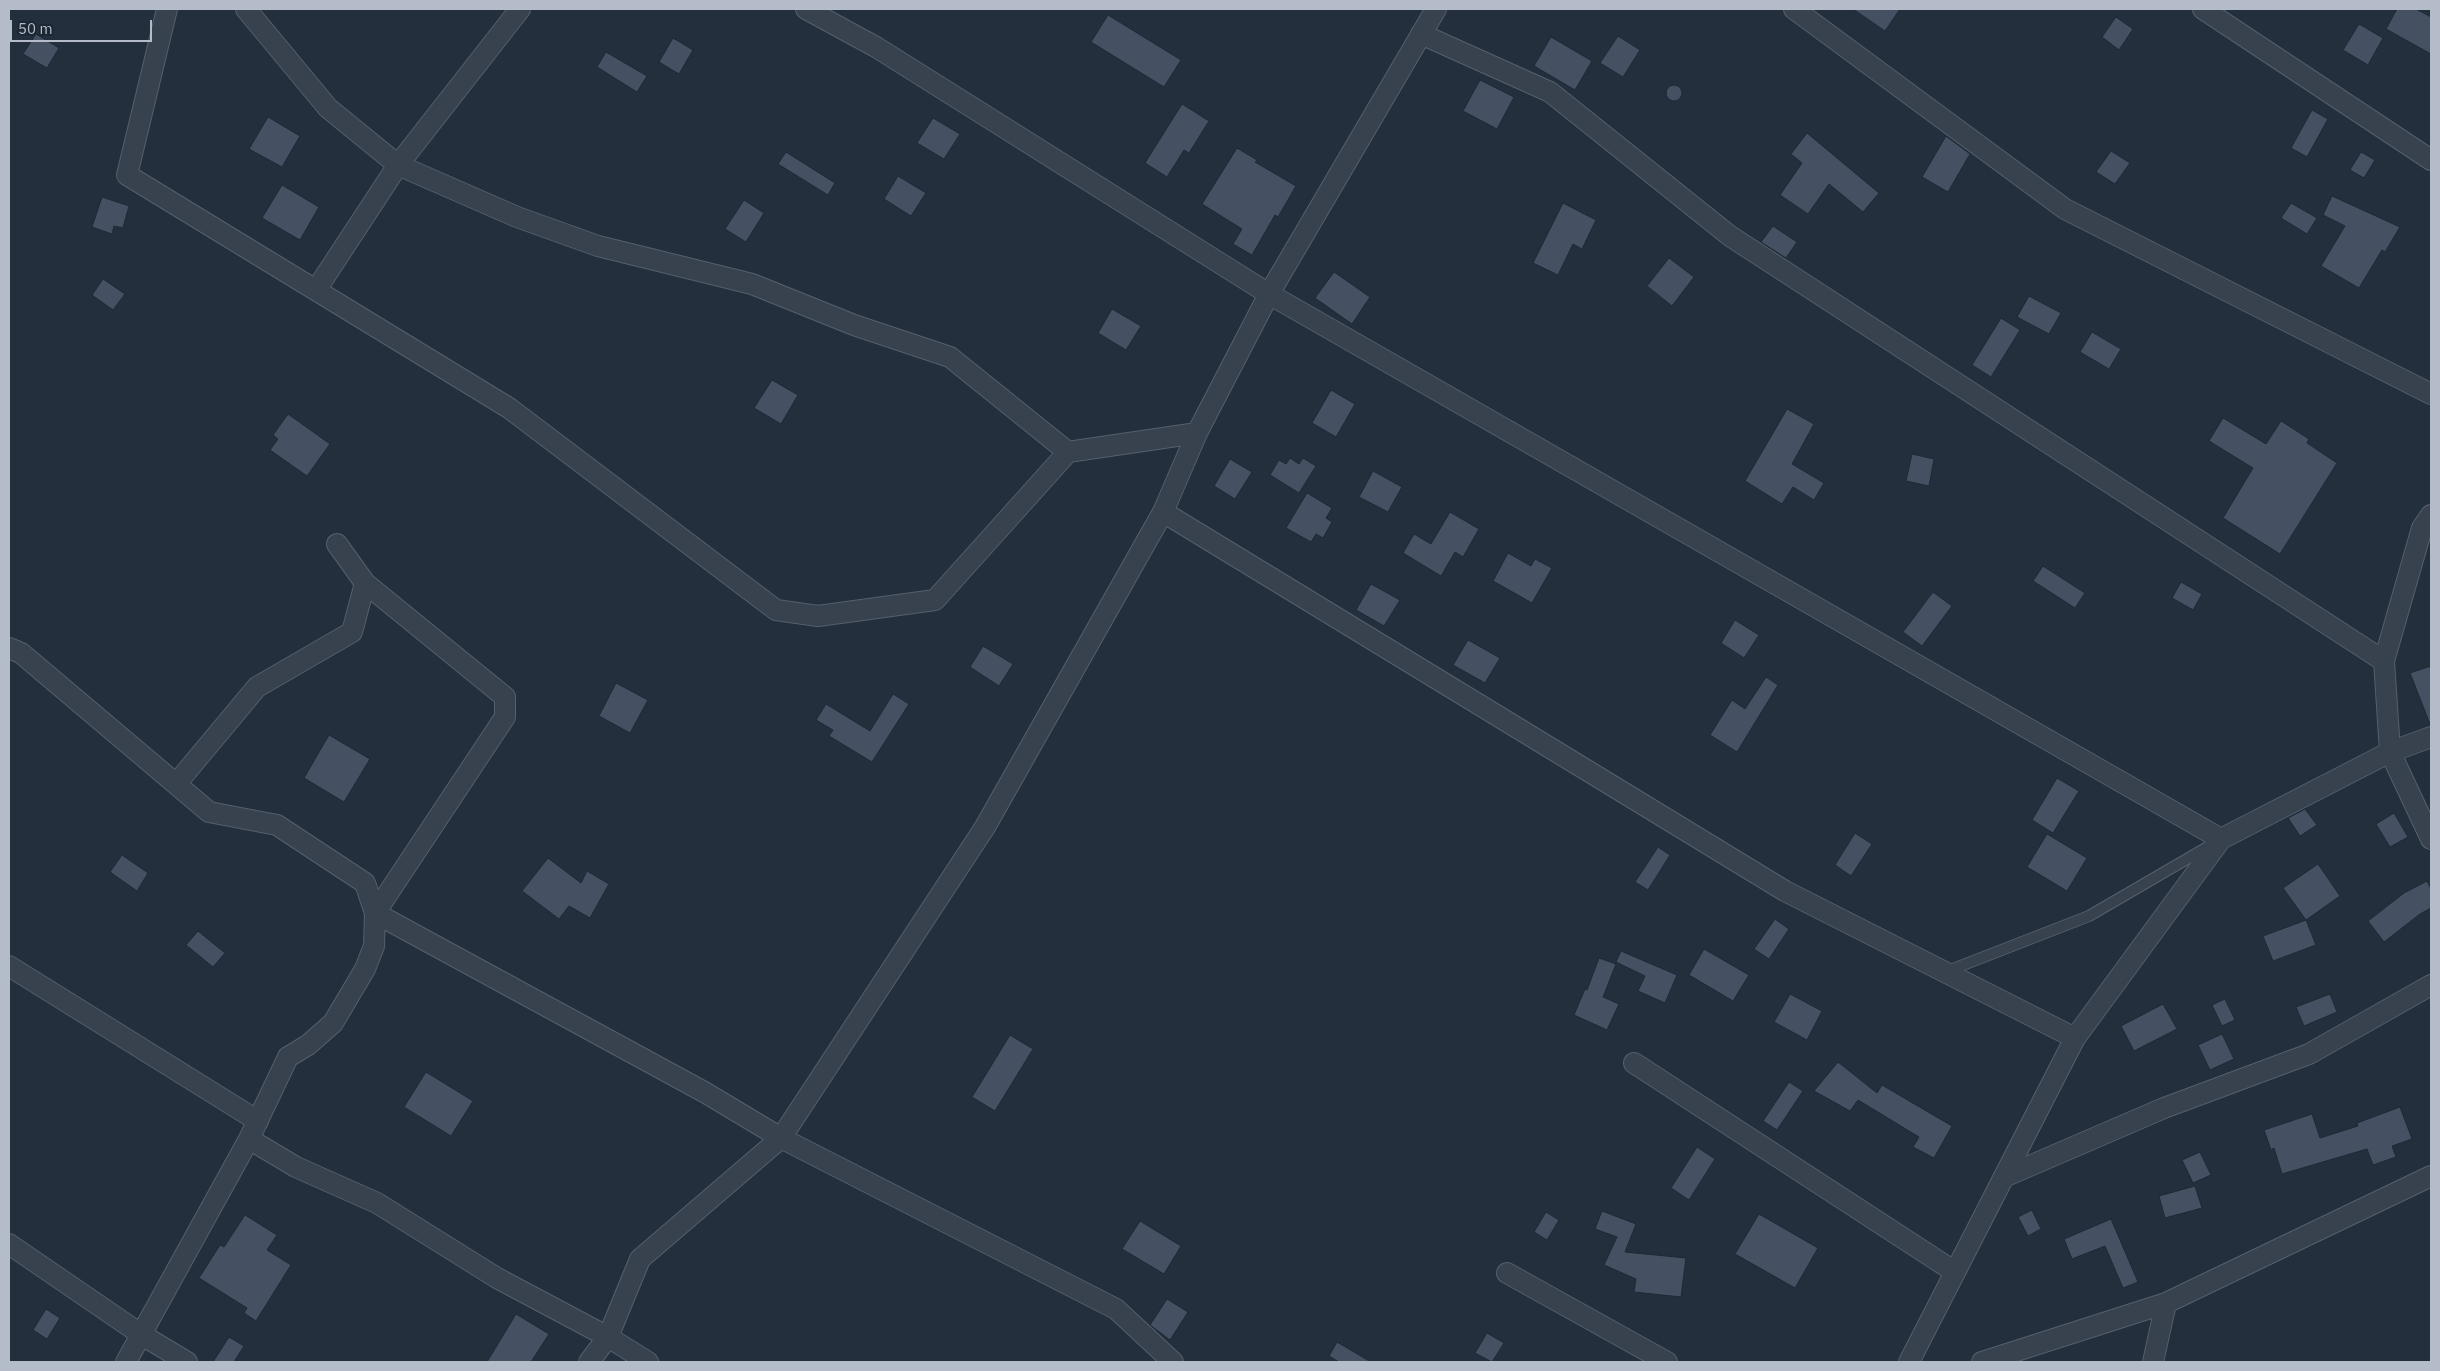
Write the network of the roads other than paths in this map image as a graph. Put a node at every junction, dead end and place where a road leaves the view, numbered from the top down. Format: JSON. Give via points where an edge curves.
{"nodes":[{"id":1,"x":167,"y":9,"type":"edge"},
{"id":2,"x":246,"y":9,"type":"edge"},
{"id":3,"x":520,"y":9,"type":"edge"},
{"id":4,"x":806,"y":9,"type":"edge"},
{"id":5,"x":1436,"y":9,"type":"edge"},
{"id":6,"x":1794,"y":9,"type":"edge"},
{"id":7,"x":2203,"y":9,"type":"edge"},
{"id":8,"x":1421,"y":34,"type":"junction"},
{"id":9,"x":2431,"y":160,"type":"edge"},
{"id":10,"x":398,"y":165,"type":"junction"},
{"id":11,"x":316,"y":290,"type":"junction"},
{"id":12,"x":1269,"y":294,"type":"junction"},
{"id":13,"x":2431,"y":394,"type":"edge"},
{"id":14,"x":1197,"y":432,"type":"junction"},
{"id":15,"x":1068,"y":452,"type":"junction"},
{"id":16,"x":1163,"y":512,"type":"junction"},
{"id":17,"x":2431,"y":515,"type":"edge"},
{"id":18,"x":337,"y":544,"type":"dead end"},
{"id":19,"x":365,"y":582,"type":"junction"},
{"id":20,"x":9,"y":648,"type":"edge"},
{"id":21,"x":2384,"y":661,"type":"junction"},
{"id":22,"x":2431,"y":737,"type":"edge"},
{"id":23,"x":2390,"y":752,"type":"junction"},
{"id":24,"x":176,"y":784,"type":"junction"},
{"id":25,"x":2221,"y":839,"type":"junction"},
{"id":26,"x":2431,"y":839,"type":"edge"},
{"id":27,"x":375,"y":913,"type":"junction"},
{"id":28,"x":9,"y":966,"type":"edge"},
{"id":29,"x":1944,"y":973,"type":"junction"},
{"id":30,"x":2431,"y":985,"type":"edge"},
{"id":31,"x":2075,"y":1038,"type":"junction"},
{"id":32,"x":1634,"y":1063,"type":"dead end"},
{"id":33,"x":258,"y":1120,"type":"junction"},
{"id":34,"x":249,"y":1138,"type":"junction"},
{"id":35,"x":781,"y":1138,"type":"junction"},
{"id":36,"x":2004,"y":1176,"type":"junction"},
{"id":37,"x":2431,"y":1176,"type":"edge"},
{"id":38,"x":9,"y":1244,"type":"edge"},
{"id":39,"x":1955,"y":1272,"type":"junction"},
{"id":40,"x":1507,"y":1273,"type":"dead end"},
{"id":41,"x":2166,"y":1303,"type":"junction"},
{"id":42,"x":142,"y":1335,"type":"junction"},
{"id":43,"x":608,"y":1337,"type":"junction"},
{"id":44,"x":126,"y":1362,"type":"edge"},
{"id":45,"x":187,"y":1362,"type":"edge"},
{"id":46,"x":589,"y":1362,"type":"edge"},
{"id":47,"x":648,"y":1362,"type":"edge"},
{"id":48,"x":1173,"y":1362,"type":"edge"},
{"id":49,"x":1667,"y":1362,"type":"edge"},
{"id":50,"x":1909,"y":1362,"type":"edge"},
{"id":51,"x":1982,"y":1362,"type":"edge"},
{"id":52,"x":2153,"y":1362,"type":"edge"}],
"edges":[{"from":1,"to":11,"type":"street","via":[[127,175]]},
{"from":2,"to":10,"type":"street","via":[[328,108]]},
{"from":3,"to":10,"type":"street"},
{"from":4,"to":12,"type":"street","via":[[876,47]]},
{"from":5,"to":8,"type":"street"},
{"from":6,"to":13,"type":"street","via":[[2065,209]]},
{"from":7,"to":9,"type":"street"},
{"from":8,"to":12,"type":"street"},
{"from":8,"to":21,"type":"street","via":[[1550,92],[1730,236]]},
{"from":10,"to":11,"type":"street"},
{"from":10,"to":15,"type":"street","via":[[517,217],[598,246],[752,284],[854,325],[950,357]]},
{"from":11,"to":15,"type":"street","via":[[509,408],[776,610],[818,616],[935,600]]},
{"from":12,"to":14,"type":"street"},
{"from":12,"to":25,"type":"street"},
{"from":14,"to":15,"type":"street"},
{"from":14,"to":16,"type":"street"},
{"from":16,"to":29,"type":"street","via":[[1785,891]]},
{"from":16,"to":35,"type":"street","via":[[985,827]]},
{"from":17,"to":21,"type":"street","via":[[2422,528]]},
{"from":18,"to":19,"type":"street"},
{"from":19,"to":24,"type":"street","via":[[352,632],[257,687]]},
{"from":19,"to":27,"type":"street","via":[[505,697],[505,717]]},
{"from":20,"to":24,"type":"street","via":[[21,653]]},
{"from":21,"to":23,"type":"street"},
{"from":22,"to":23,"type":"street"},
{"from":23,"to":25,"type":"street"},
{"from":23,"to":26,"type":"street"},
{"from":24,"to":27,"type":"street","via":[[209,812],[277,825],[365,883]]},
{"from":25,"to":29,"type":"lane","via":[[2088,916]]},
{"from":25,"to":31,"type":"street"},
{"from":27,"to":33,"type":"street","via":[[374,946],[365,969],[333,1023],[288,1057]]},
{"from":27,"to":35,"type":"street","via":[[706,1093]]},
{"from":28,"to":33,"type":"street"},
{"from":29,"to":31,"type":"street"},
{"from":30,"to":36,"type":"street","via":[[2309,1054],[2164,1108]]},
{"from":31,"to":36,"type":"street"},
{"from":32,"to":39,"type":"street"},
{"from":33,"to":34,"type":"street"},
{"from":34,"to":42,"type":"street"},
{"from":34,"to":43,"type":"street","via":[[296,1167],[378,1203],[497,1278]]},
{"from":35,"to":43,"type":"street","via":[[640,1259]]},
{"from":35,"to":48,"type":"street","via":[[1116,1309]]},
{"from":36,"to":39,"type":"street"},
{"from":37,"to":41,"type":"street"},
{"from":38,"to":42,"type":"street"},
{"from":39,"to":50,"type":"street"},
{"from":40,"to":49,"type":"street"},
{"from":41,"to":51,"type":"street"},
{"from":41,"to":52,"type":"street"},
{"from":42,"to":44,"type":"street"},
{"from":42,"to":45,"type":"street"},
{"from":43,"to":46,"type":"street"},
{"from":43,"to":47,"type":"street"}]}
